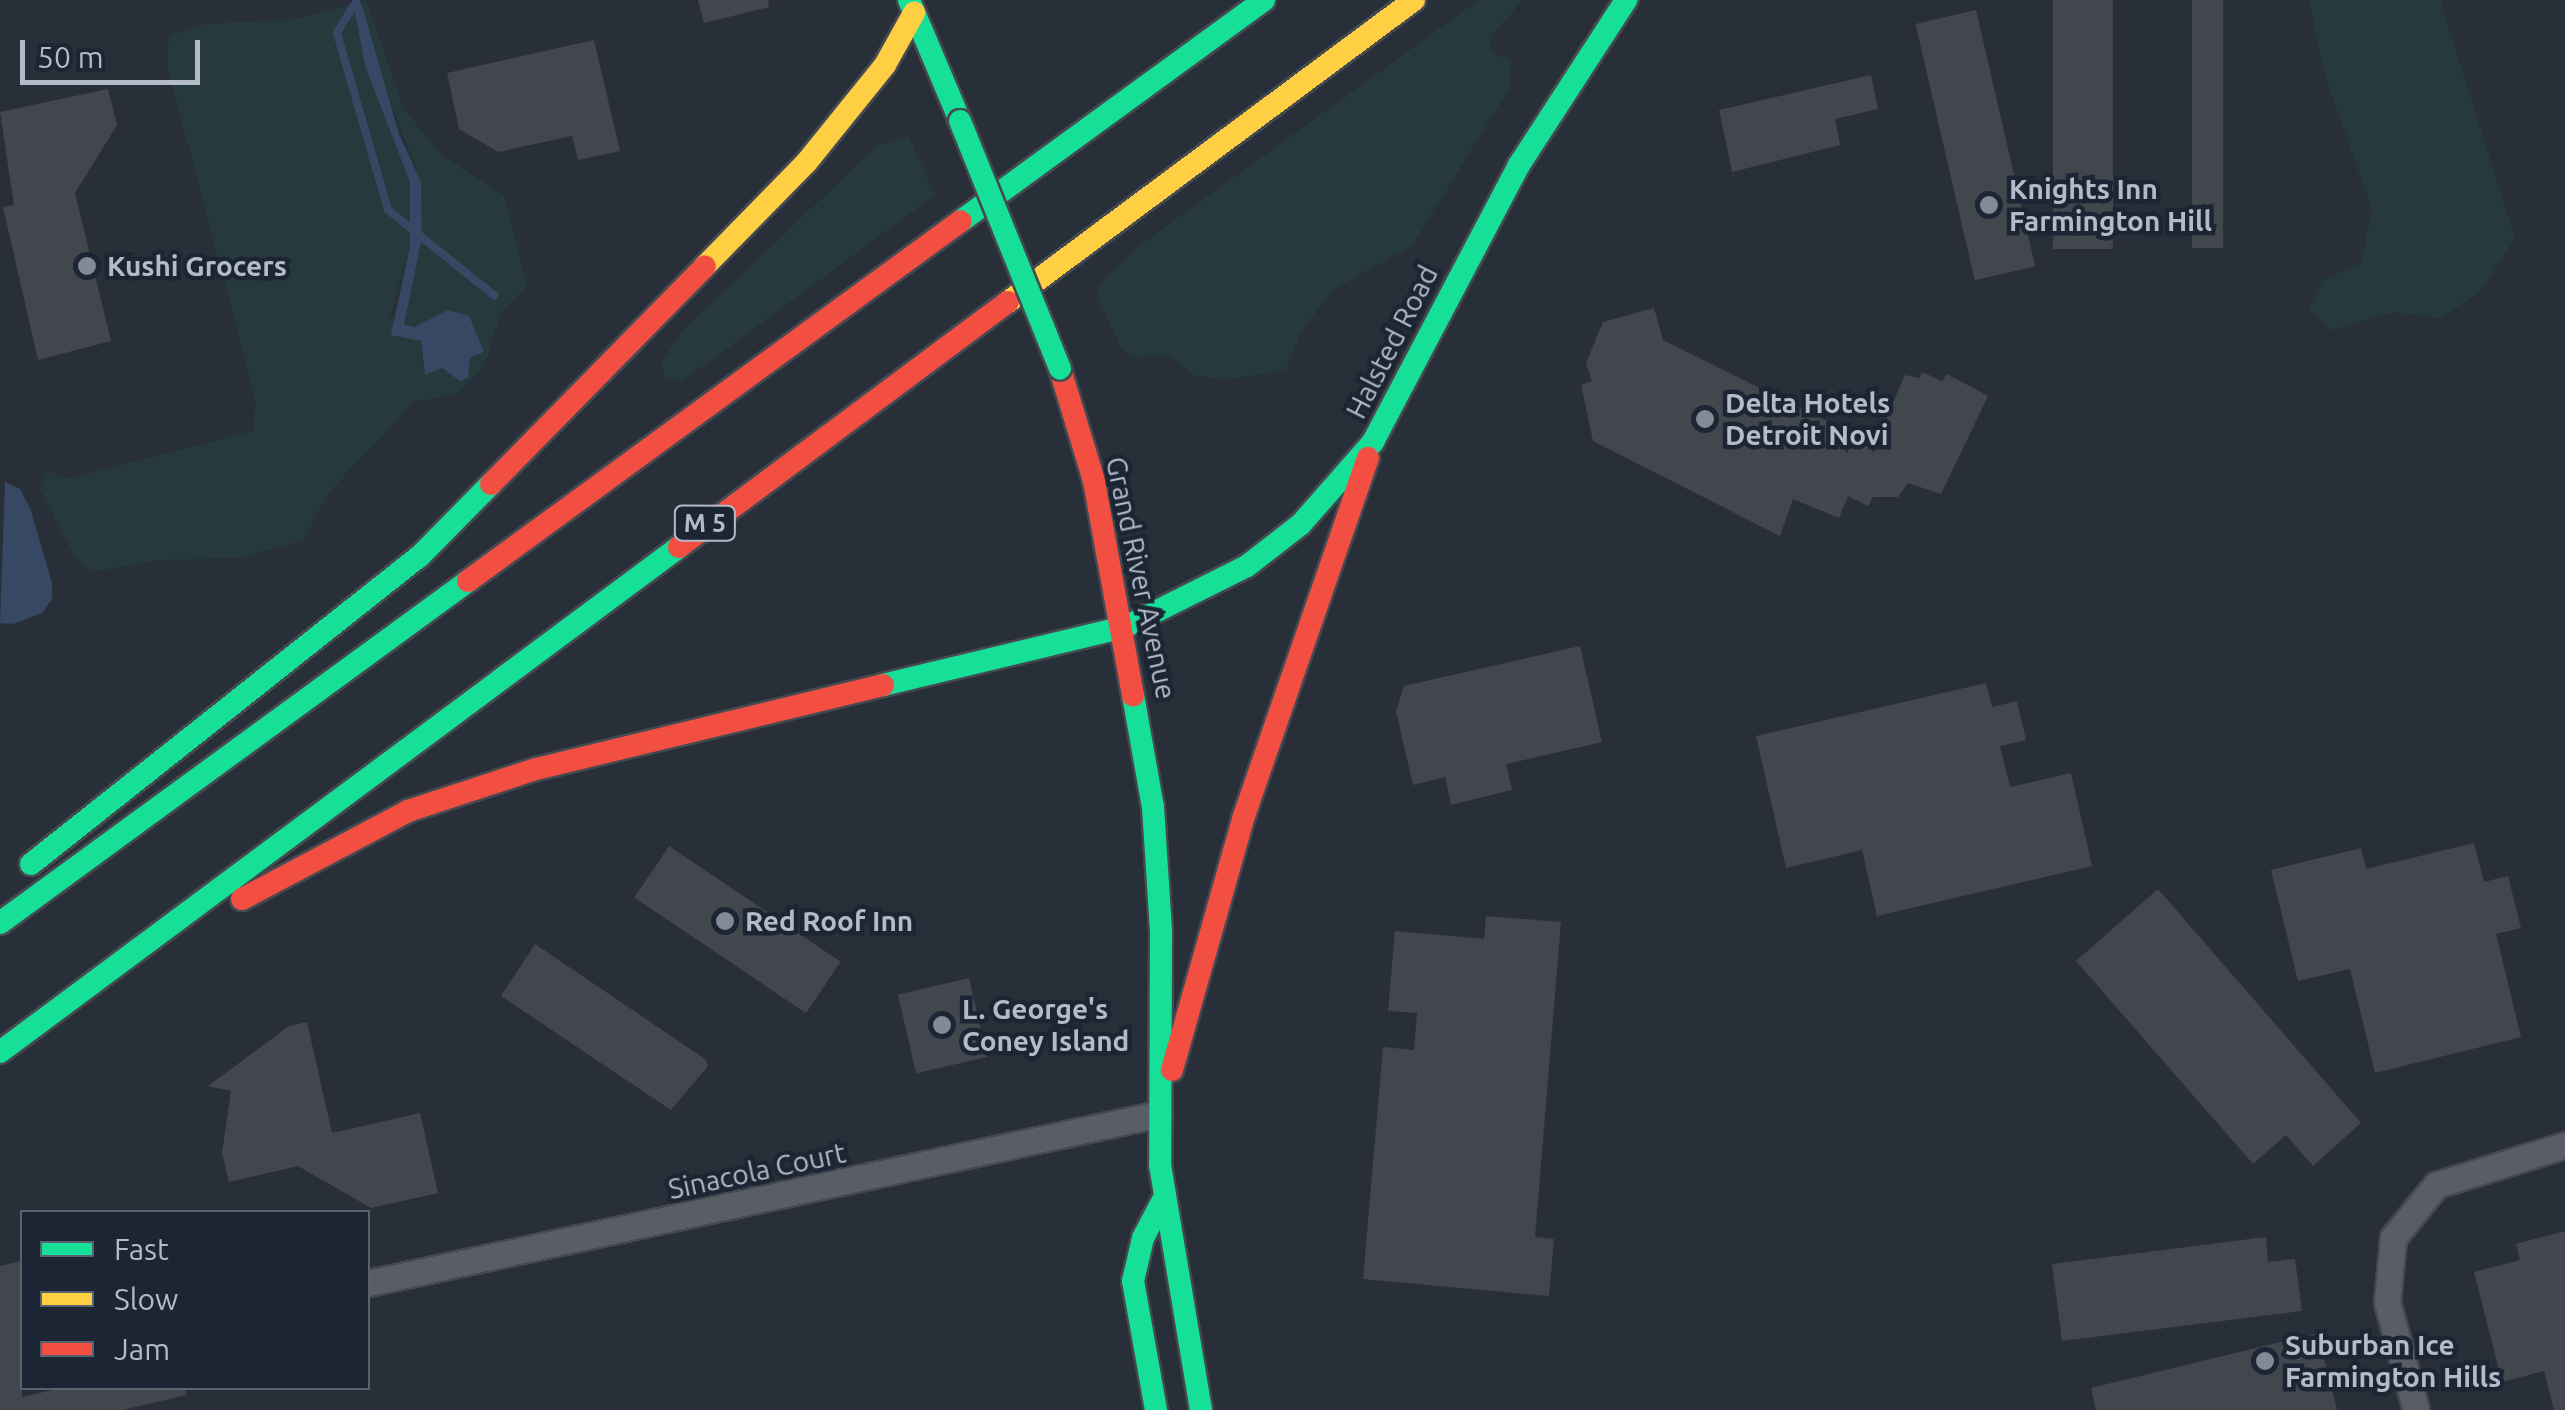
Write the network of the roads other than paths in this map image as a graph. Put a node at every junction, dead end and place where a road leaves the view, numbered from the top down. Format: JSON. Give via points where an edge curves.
{"nodes":[{"id":1,"x":1220,"y":0,"type":"edge"},
{"id":2,"x":1264,"y":0,"type":"edge"},
{"id":3,"x":1414,"y":0,"type":"edge"},
{"id":4,"x":1626,"y":0,"type":"edge"},
{"id":5,"x":911,"y":6,"type":"edge"},
{"id":6,"x":1067,"y":150,"type":"junction"},
{"id":7,"x":1373,"y":442,"type":"junction"},
{"id":8,"x":1125,"y":627,"type":"junction"},
{"id":9,"x":15,"y":877,"type":"dead end"},
{"id":10,"x":0,"y":924,"type":"edge"},
{"id":11,"x":0,"y":1052,"type":"edge"},
{"id":12,"x":0,"y":1063,"type":"edge"},
{"id":13,"x":1159,"y":1114,"type":"junction"},
{"id":14,"x":2565,"y":1145,"type":"edge"},
{"id":15,"x":1163,"y":1200,"type":"junction"},
{"id":16,"x":370,"y":1283,"type":"edge"},
{"id":17,"x":1156,"y":1410,"type":"edge"},
{"id":18,"x":1201,"y":1410,"type":"edge"},
{"id":19,"x":2416,"y":1410,"type":"edge"}],
"edges":[{"from":1,"to":6,"type":"main road"},
{"from":2,"to":6,"type":"main road"},
{"from":3,"to":11,"type":"main road","number":"M 5"},
{"from":4,"to":7,"type":"main road","name":"Halsted Road","via":[[1518,165]]},
{"from":5,"to":8,"type":"main road","name":"Grand River Avenue","bridge":true,"via":[[1060,369],[1094,481]]},
{"from":5,"to":9,"type":"main road","via":[[886,65],[806,163],[419,557]]},
{"from":6,"to":10,"type":"main road","via":[[738,382]]},
{"from":7,"to":8,"type":"main road","name":"Halsted Road","via":[[1301,524],[1248,566]]},
{"from":7,"to":13,"type":"main road","via":[[1244,816]]},
{"from":8,"to":12,"type":"main road","name":"Halsted Road","via":[[555,764],[408,811],[214,916]]},
{"from":8,"to":13,"type":"main road","name":"Grand River Avenue","via":[[1153,807],[1161,930]]},
{"from":13,"to":15,"type":"main road","name":"Grand River Avenue"},
{"from":13,"to":16,"type":"street","name":"Sinacola Court"},
{"from":14,"to":19,"type":"street","via":[[2436,1185],[2393,1238],[2387,1302]]},
{"from":15,"to":17,"type":"main road","name":"Grand River Avenue","via":[[1143,1238],[1134,1281]]},
{"from":15,"to":18,"type":"main road","name":"Grand River Avenue"}]}
